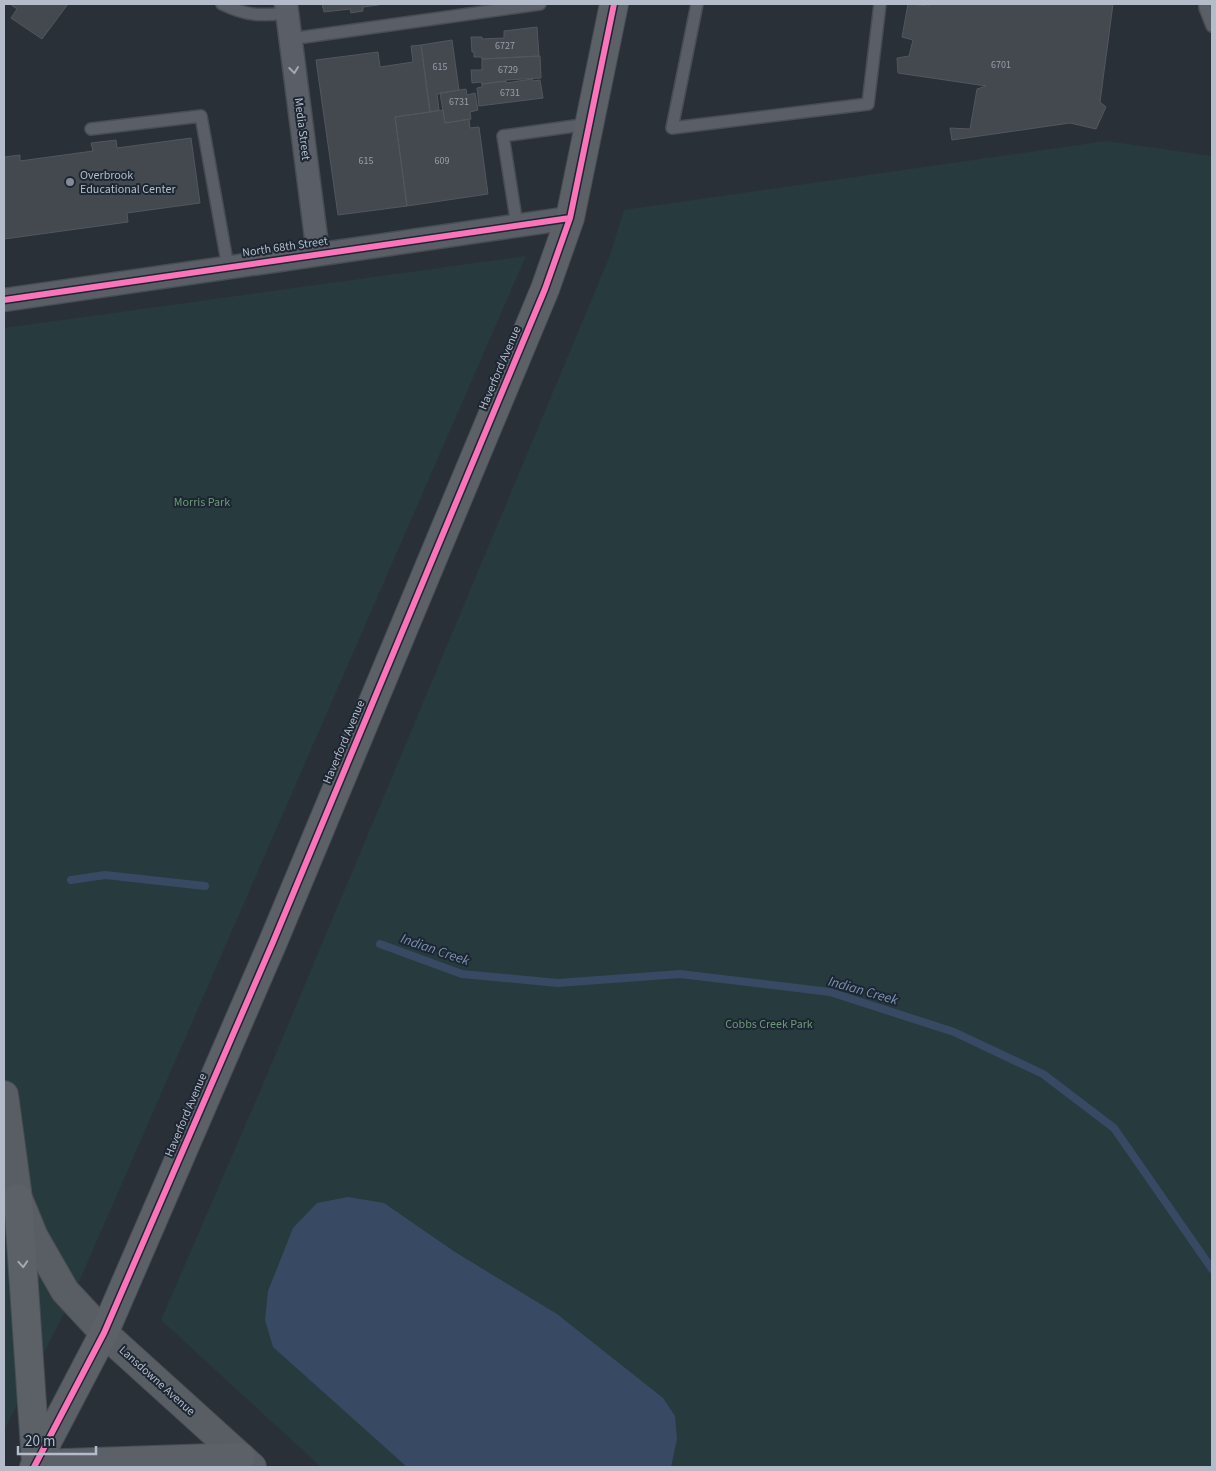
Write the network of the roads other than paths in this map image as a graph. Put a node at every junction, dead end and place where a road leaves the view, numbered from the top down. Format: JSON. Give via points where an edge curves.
{"nodes":[{"id":1,"x":222,"y":4,"type":"edge"},
{"id":2,"x":540,"y":4,"type":"edge"},
{"id":3,"x":614,"y":4,"type":"edge"},
{"id":4,"x":697,"y":4,"type":"edge"},
{"id":5,"x":880,"y":4,"type":"edge"},
{"id":6,"x":1205,"y":4,"type":"edge"},
{"id":7,"x":287,"y":8,"type":"edge"},
{"id":8,"x":472,"y":9,"type":"edge"},
{"id":9,"x":1212,"y":26,"type":"edge"},
{"id":10,"x":290,"y":39,"type":"junction"},
{"id":11,"x":589,"y":124,"type":"junction"},
{"id":12,"x":90,"y":129,"type":"dead end"},
{"id":13,"x":570,"y":218,"type":"junction"},
{"id":14,"x":516,"y":225,"type":"junction"},
{"id":15,"x":318,"y":253,"type":"junction"},
{"id":16,"x":228,"y":267,"type":"junction"},
{"id":17,"x":4,"y":300,"type":"edge"},
{"id":18,"x":4,"y":1095,"type":"edge"},
{"id":19,"x":18,"y":1198,"type":"junction"},
{"id":20,"x":104,"y":1333,"type":"junction"},
{"id":21,"x":246,"y":1462,"type":"edge"},
{"id":22,"x":35,"y":1466,"type":"edge"}],
"edges":[{"from":1,"to":7,"type":"lane","via":[[262,16]]},
{"from":2,"to":8,"type":"lane"},
{"from":3,"to":11,"type":"main road","name":"Haverford Avenue"},
{"from":4,"to":5,"type":"lane","via":[[672,128],[868,104]]},
{"from":6,"to":9,"type":"lane"},
{"from":7,"to":10,"type":"street","name":"Media Street"},
{"from":8,"to":10,"type":"lane"},
{"from":10,"to":15,"type":"street","name":"Media Street","one_way":true},
{"from":11,"to":13,"type":"main road","name":"Haverford Avenue"},
{"from":11,"to":14,"type":"lane","via":[[503,136]]},
{"from":12,"to":16,"type":"lane","via":[[201,116]]},
{"from":13,"to":14,"type":"street","name":"North 68th Street"},
{"from":13,"to":20,"type":"main road","name":"Haverford Avenue","via":[[545,289],[298,882]]},
{"from":14,"to":15,"type":"street","name":"North 68th Street"},
{"from":15,"to":16,"type":"street","name":"North 68th Street"},
{"from":16,"to":17,"type":"street","name":"North 68th Street"},
{"from":18,"to":19,"type":"street","name":"Lansdowne Avenue"},
{"from":19,"to":20,"type":"street","name":"Lansdowne Avenue","via":[[34,1237],[65,1291]]},
{"from":19,"to":22,"type":"main road","one_way":true},
{"from":20,"to":21,"type":"street","name":"Lansdowne Avenue"},
{"from":20,"to":22,"type":"main road","name":"Haverford Avenue"},
{"from":21,"to":22,"type":"main road"}]}
